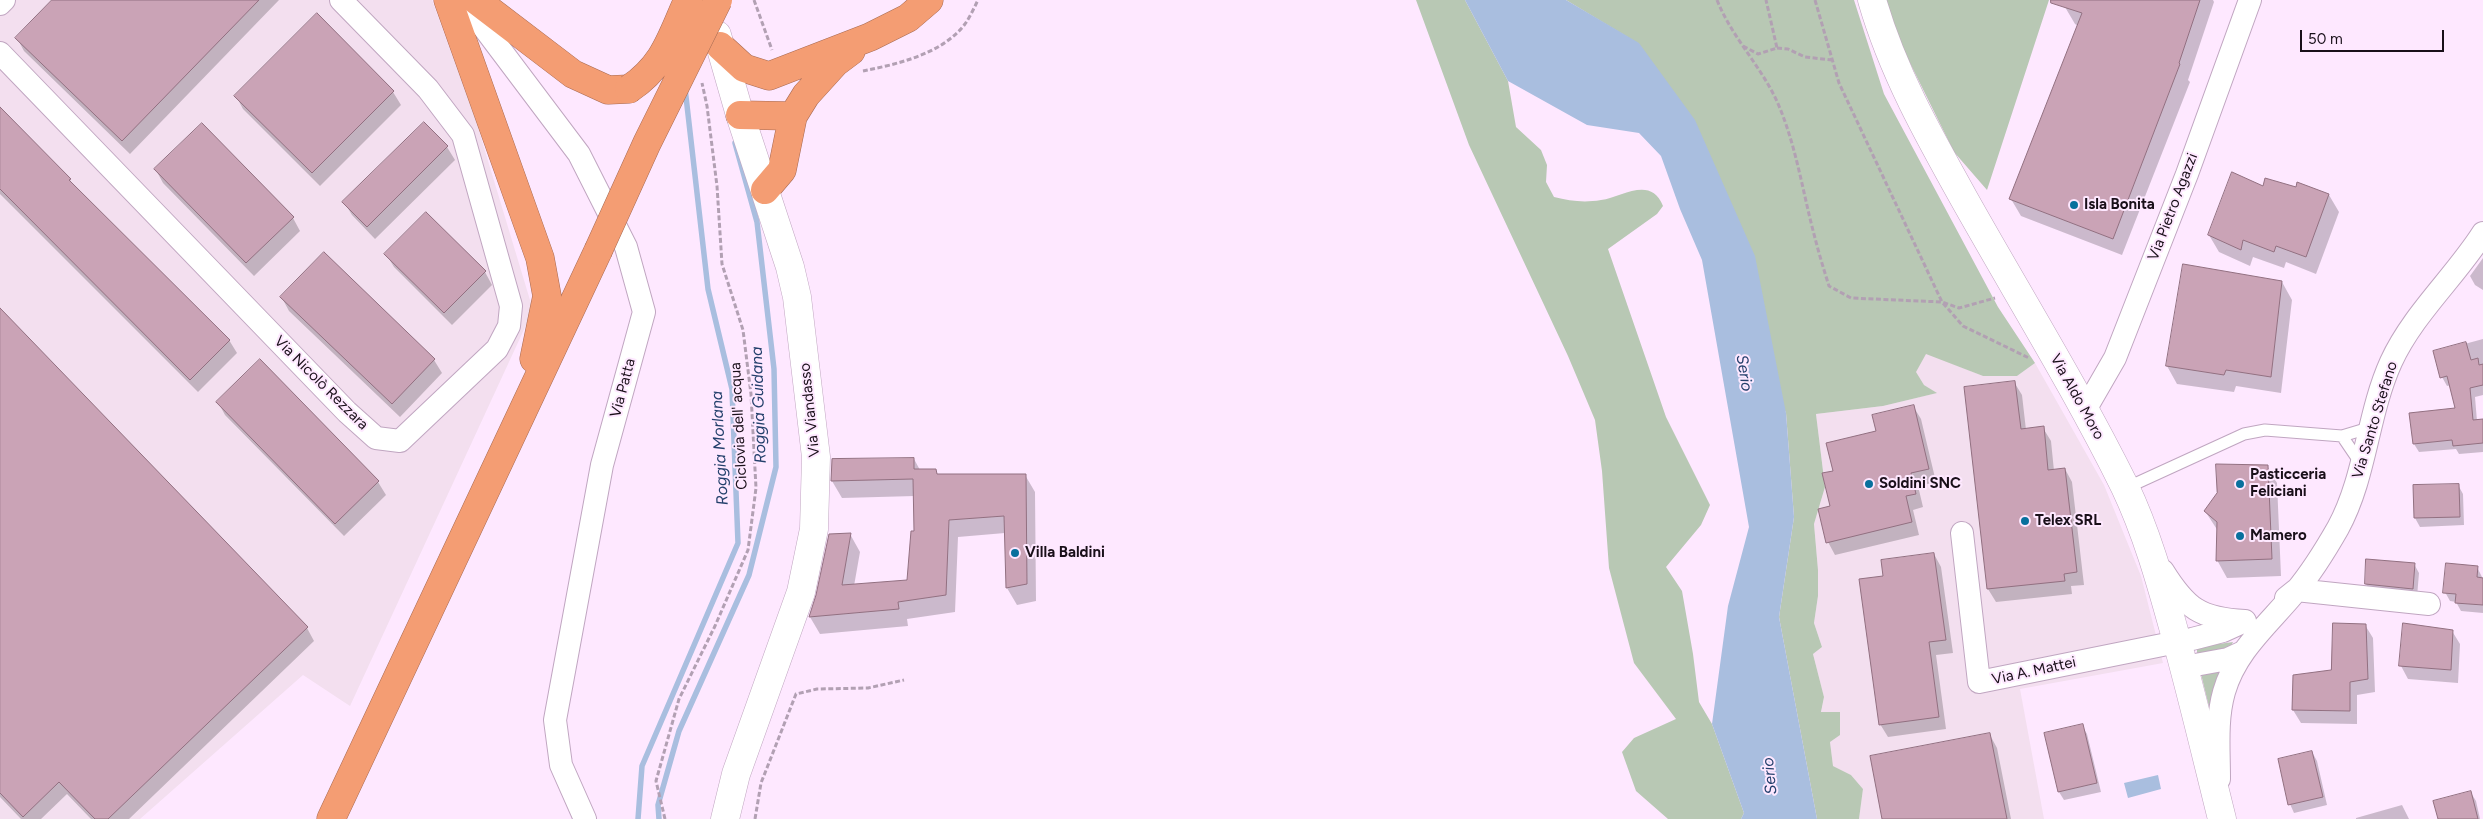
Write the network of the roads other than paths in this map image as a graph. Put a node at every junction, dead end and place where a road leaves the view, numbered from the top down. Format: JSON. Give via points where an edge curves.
{"nodes":[{"id":1,"x":4,"y":0,"type":"edge"},
{"id":2,"x":341,"y":0,"type":"edge"},
{"id":3,"x":448,"y":0,"type":"edge"},
{"id":4,"x":463,"y":0,"type":"edge"},
{"id":5,"x":476,"y":0,"type":"edge"},
{"id":6,"x":688,"y":0,"type":"edge"},
{"id":7,"x":708,"y":0,"type":"edge"},
{"id":8,"x":718,"y":0,"type":"edge"},
{"id":9,"x":929,"y":0,"type":"edge"},
{"id":10,"x":1872,"y":0,"type":"edge"},
{"id":11,"x":2250,"y":0,"type":"edge"},
{"id":12,"x":0,"y":4,"type":"edge"},
{"id":13,"x":870,"y":37,"type":"junction"},
{"id":14,"x":720,"y":46,"type":"junction"},
{"id":15,"x":0,"y":53,"type":"edge"},
{"id":16,"x":774,"y":74,"type":"junction"},
{"id":17,"x":740,"y":115,"type":"junction"},
{"id":18,"x":793,"y":116,"type":"junction"},
{"id":19,"x":647,"y":143,"type":"junction"},
{"id":20,"x":765,"y":190,"type":"junction"},
{"id":21,"x":2483,"y":233,"type":"edge"},
{"id":22,"x":2085,"y":410,"type":"junction"},
{"id":23,"x":2372,"y":427,"type":"junction"},
{"id":24,"x":512,"y":432,"type":"junction"},
{"id":25,"x":2342,"y":436,"type":"junction"},
{"id":26,"x":2362,"y":466,"type":"junction"},
{"id":27,"x":2126,"y":488,"type":"junction"},
{"id":28,"x":1962,"y":533,"type":"dead end"},
{"id":29,"x":2152,"y":556,"type":"junction"},
{"id":30,"x":2296,"y":590,"type":"junction"},
{"id":31,"x":2429,"y":604,"type":"dead end"},
{"id":32,"x":2245,"y":621,"type":"junction"},
{"id":33,"x":2177,"y":641,"type":"junction"},
{"id":34,"x":2243,"y":652,"type":"junction"},
{"id":35,"x":2184,"y":667,"type":"junction"},
{"id":36,"x":2221,"y":815,"type":"edge"},
{"id":37,"x":330,"y":819,"type":"edge"},
{"id":38,"x":585,"y":819,"type":"edge"},
{"id":39,"x":726,"y":819,"type":"edge"}],
"edges":[{"from":1,"to":12,"type":"street"},
{"from":2,"to":15,"type":"street","name":"Via Nicolò Rezzara","via":[[428,88],[463,135],[511,306],[509,326],[497,350],[400,441],[376,438],[347,412]]},
{"from":3,"to":24,"type":"highway","via":[[540,258],[547,296],[540,340]]},
{"from":4,"to":38,"type":"street","name":"Via Patta","via":[[580,154],[626,247],[644,312],[602,465],[555,720],[561,765]]},
{"from":5,"to":6,"type":"highway","bridge":true,"via":[[574,74],[608,90],[629,89],[645,79],[659,63]]},
{"from":7,"to":14,"type":"street","name":"Via Viandasso"},
{"from":7,"to":19,"type":"highway","bridge":true},
{"from":8,"to":19,"type":"highway","bridge":true},
{"from":9,"to":13,"type":"highway","via":[[908,18]]},
{"from":10,"to":22,"type":"street","name":"Via Aldo Moro","via":[[1908,96]]},
{"from":11,"to":22,"type":"street","name":"Via Pietro Agazzi","via":[[2115,358]]},
{"from":13,"to":16,"type":"highway"},
{"from":13,"to":18,"type":"highway","via":[[835,63],[806,95]]},
{"from":14,"to":16,"type":"highway","via":[[744,68]]},
{"from":14,"to":17,"type":"street","name":"Via Viandasso"},
{"from":16,"to":17,"type":"highway","via":[[752,95]]},
{"from":17,"to":18,"type":"highway"},
{"from":17,"to":20,"type":"street","name":"Via Viandasso"},
{"from":18,"to":20,"type":"highway","via":[[782,170]]},
{"from":19,"to":24,"type":"highway","bridge":true},
{"from":20,"to":39,"type":"street","name":"Via Viandasso","via":[[797,297],[816,457],[814,529],[801,592],[736,774]]},
{"from":21,"to":23,"type":"street","name":"Via Santo Stefano","via":[[2466,261],[2405,335],[2390,363]]},
{"from":22,"to":27,"type":"street","name":"Via Aldo Moro"},
{"from":23,"to":25,"type":"lane"},
{"from":23,"to":26,"type":"street","name":"Via Santo Stefano"},
{"from":24,"to":37,"type":"highway"},
{"from":25,"to":26,"type":"lane"},
{"from":25,"to":27,"type":"lane","via":[[2265,430],[2244,434]]},
{"from":26,"to":30,"type":"street","name":"Via Santo Stefano","via":[[2338,527]]},
{"from":27,"to":29,"type":"street","name":"Via Aldo Moro"},
{"from":28,"to":33,"type":"street","name":"Via A. Mattei","via":[[1979,682]]},
{"from":29,"to":32,"type":"street","via":[[2179,597],[2201,613]]},
{"from":29,"to":33,"type":"street","name":"Via Aldo Moro"},
{"from":30,"to":31,"type":"street"},
{"from":30,"to":32,"type":"street","name":"Via Santo Stefano","via":[[2270,610]]},
{"from":30,"to":34,"type":"street","name":"Via Santo Stefano"},
{"from":32,"to":33,"type":"street","name":"Via Santo Stefano","via":[[2223,631]]},
{"from":33,"to":35,"type":"street","name":"Via Aldo Moro"},
{"from":34,"to":35,"type":"street","name":"Via Santo Stefano","via":[[2228,659]]},
{"from":34,"to":36,"type":"street","name":"Via Santo Stefano","via":[[2224,692],[2218,722]]},
{"from":35,"to":36,"type":"street","name":"Via Aldo Moro"}]}
